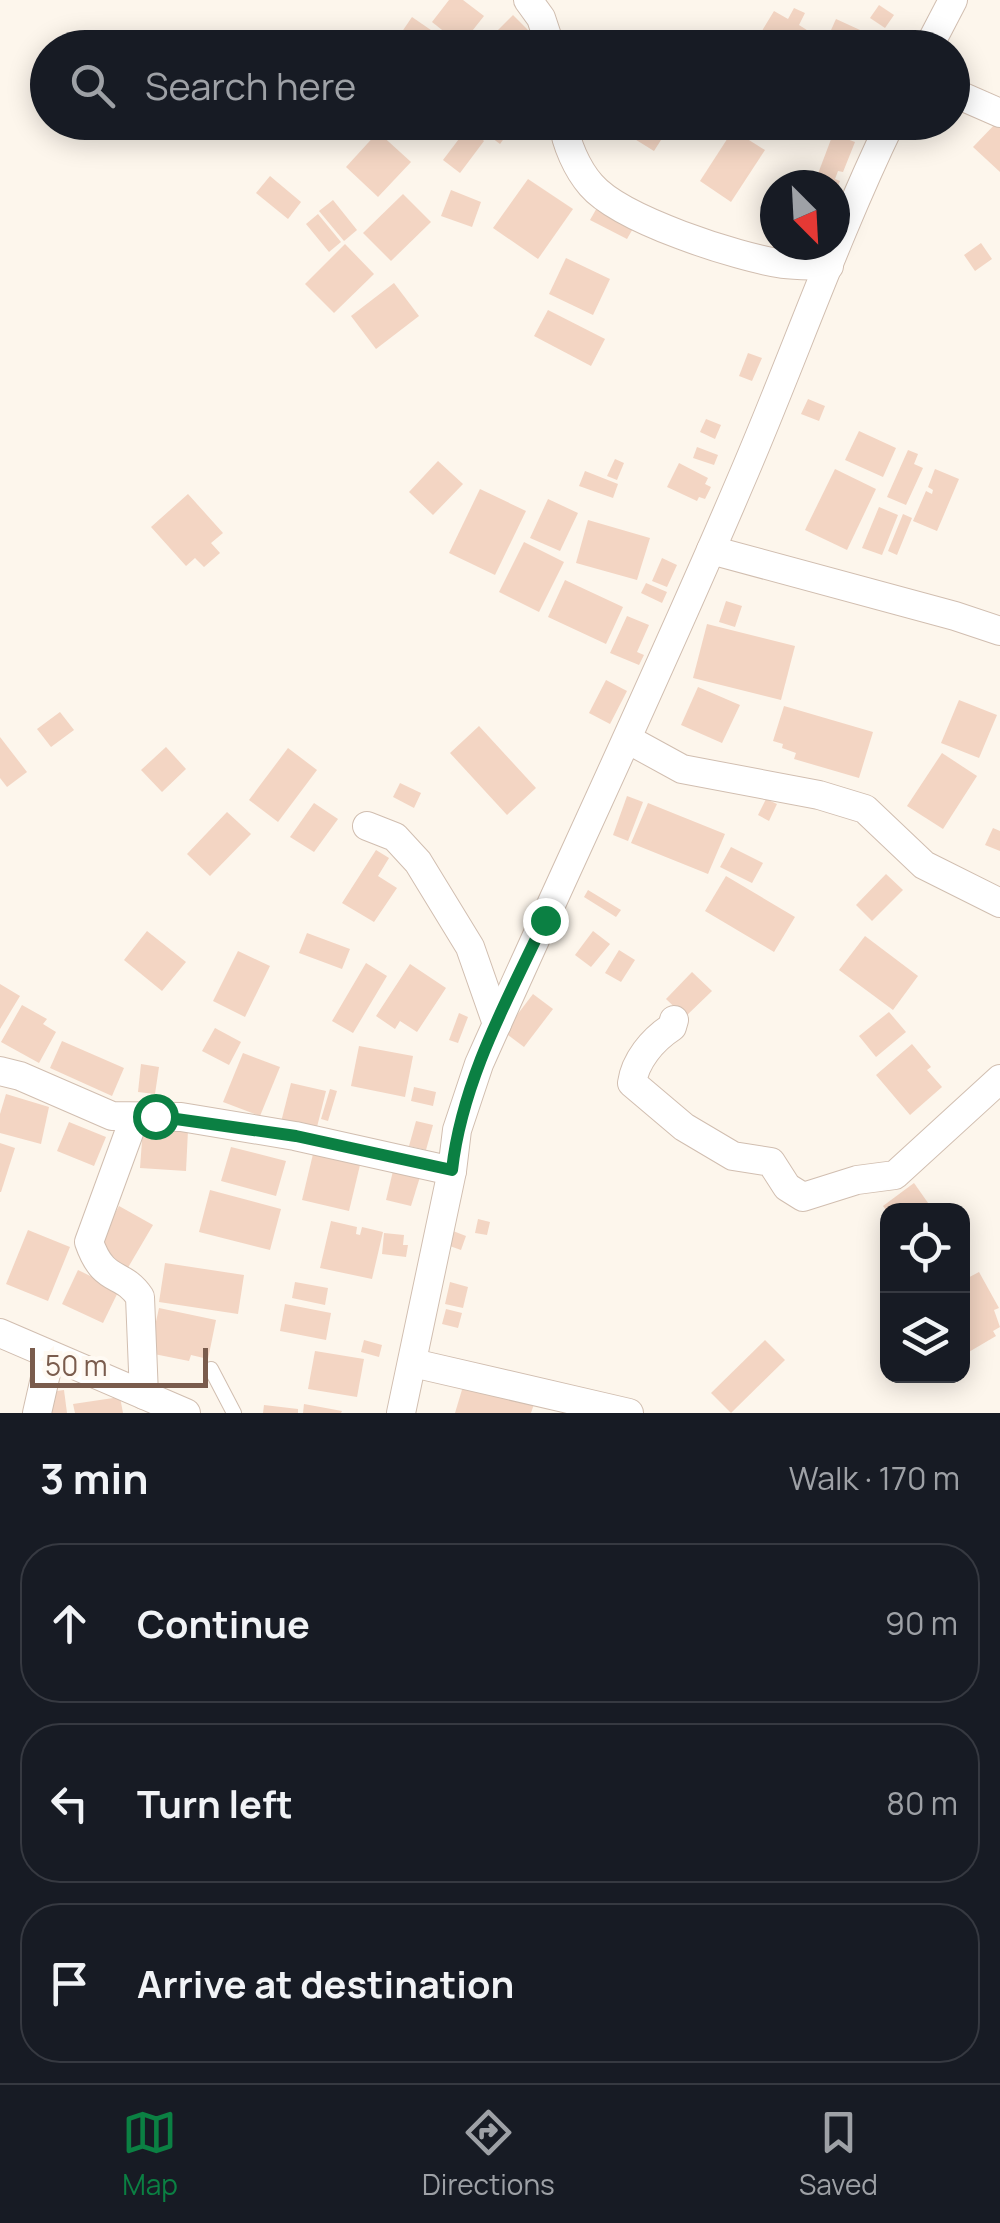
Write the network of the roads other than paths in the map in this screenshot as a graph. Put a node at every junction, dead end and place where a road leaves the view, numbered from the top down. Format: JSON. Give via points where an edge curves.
{"nodes":[{"id":1,"x":528,"y":0,"type":"edge"},
{"id":2,"x":954,"y":0,"type":"edge"},
{"id":3,"x":545,"y":30,"type":"edge"},
{"id":4,"x":938,"y":30,"type":"edge"},
{"id":5,"x":970,"y":100,"type":"edge"},
{"id":6,"x":1000,"y":113,"type":"edge"},
{"id":7,"x":568,"y":140,"type":"edge"},
{"id":8,"x":882,"y":140,"type":"edge"},
{"id":9,"x":829,"y":266,"type":"junction"},
{"id":10,"x":711,"y":550,"type":"junction"},
{"id":11,"x":1000,"y":631,"type":"edge"},
{"id":12,"x":628,"y":740,"type":"junction"},
{"id":13,"x":367,"y":826,"type":"dead end"},
{"id":14,"x":1000,"y":902,"type":"edge"},
{"id":15,"x":674,"y":1020,"type":"dead end"},
{"id":16,"x":497,"y":1024,"type":"junction"},
{"id":17,"x":0,"y":1071,"type":"edge"},
{"id":18,"x":1000,"y":1079,"type":"edge"},
{"id":19,"x":134,"y":1119,"type":"junction"},
{"id":20,"x":452,"y":1170,"type":"junction"},
{"id":21,"x":0,"y":1333,"type":"edge"},
{"id":22,"x":50,"y":1356,"type":"junction"},
{"id":23,"x":412,"y":1363,"type":"junction"},
{"id":24,"x":211,"y":1370,"type":"dead end"},
{"id":25,"x":144,"y":1394,"type":"junction"},
{"id":26,"x":37,"y":1413,"type":"edge"},
{"id":27,"x":186,"y":1413,"type":"edge"},
{"id":28,"x":234,"y":1413,"type":"edge"},
{"id":29,"x":401,"y":1413,"type":"edge"},
{"id":30,"x":629,"y":1413,"type":"edge"}],
"edges":[{"from":1,"to":3,"type":"street"},
{"from":2,"to":4,"type":"street"},
{"from":5,"to":6,"type":"street"},
{"from":7,"to":9,"type":"street","via":[[592,187],[624,209],[692,240],[782,264]]},
{"from":8,"to":9,"type":"street"},
{"from":9,"to":10,"type":"street"},
{"from":10,"to":11,"type":"street"},
{"from":10,"to":12,"type":"street"},
{"from":12,"to":14,"type":"street","via":[[682,770],[865,809],[924,865]]},
{"from":12,"to":16,"type":"street"},
{"from":13,"to":16,"type":"street","via":[[395,838],[418,862],[470,947]]},
{"from":15,"to":18,"type":"street","via":[[651,1041],[632,1083],[684,1127],[733,1156],[770,1162],[786,1187],[804,1198],[895,1175]]},
{"from":16,"to":20,"type":"street","via":[[457,1130]]},
{"from":17,"to":19,"type":"street"},
{"from":19,"to":20,"type":"street","via":[[181,1118],[257,1130]]},
{"from":19,"to":25,"type":"street","via":[[90,1242],[106,1272],[140,1297]]},
{"from":20,"to":23,"type":"street"},
{"from":21,"to":22,"type":"street"},
{"from":22,"to":25,"type":"street"},
{"from":22,"to":26,"type":"street"},
{"from":23,"to":29,"type":"street"},
{"from":23,"to":30,"type":"street"},
{"from":24,"to":28,"type":"lane"},
{"from":25,"to":27,"type":"street"}]}
